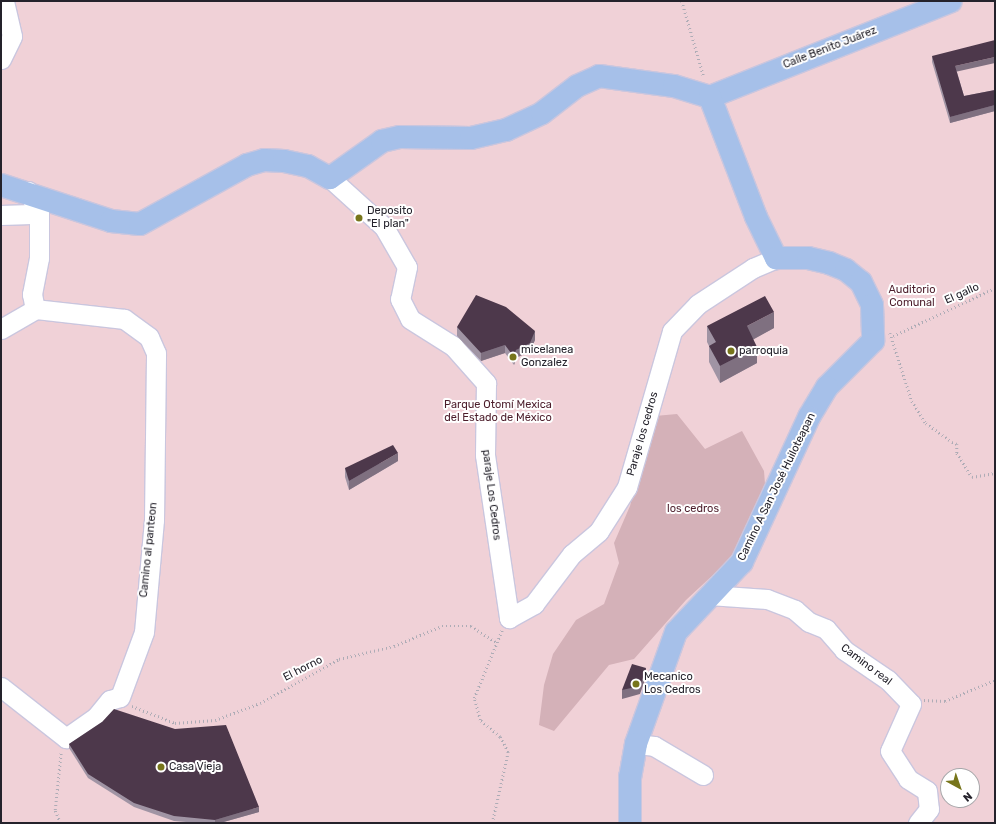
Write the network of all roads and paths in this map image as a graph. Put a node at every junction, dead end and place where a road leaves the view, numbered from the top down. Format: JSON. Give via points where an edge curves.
{"nodes":[{"id":1,"x":4,"y":1,"type":"edge"},
{"id":2,"x":682,"y":1,"type":"edge"},
{"id":3,"x":951,"y":1,"type":"edge"},
{"id":4,"x":1,"y":59,"type":"edge"},
{"id":5,"x":710,"y":97,"type":"junction"},
{"id":6,"x":330,"y":178,"type":"junction"},
{"id":7,"x":1,"y":185,"type":"edge"},
{"id":8,"x":28,"y":191,"type":"junction"},
{"id":9,"x":39,"y":214,"type":"junction"},
{"id":10,"x":1,"y":215,"type":"edge"},
{"id":11,"x":776,"y":258,"type":"junction"},
{"id":12,"x":995,"y":288,"type":"edge"},
{"id":13,"x":35,"y":309,"type":"junction"},
{"id":14,"x":875,"y":320,"type":"junction"},
{"id":15,"x":1,"y":329,"type":"edge"},
{"id":16,"x":893,"y":336,"type":"junction"},
{"id":17,"x":949,"y":440,"type":"dead end"},
{"id":18,"x":952,"y":442,"type":"dead end"},
{"id":19,"x":995,"y":473,"type":"edge"},
{"id":20,"x":709,"y":595,"type":"junction"},
{"id":21,"x":509,"y":618,"type":"junction"},
{"id":22,"x":496,"y":642,"type":"junction"},
{"id":23,"x":995,"y":680,"type":"edge"},
{"id":24,"x":1,"y":687,"type":"edge"},
{"id":25,"x":120,"y":697,"type":"junction"},
{"id":26,"x":911,"y":704,"type":"junction"},
{"id":27,"x":66,"y":738,"type":"junction"},
{"id":28,"x":636,"y":744,"type":"junction"},
{"id":29,"x":703,"y":775,"type":"dead end"},
{"id":30,"x":60,"y":823,"type":"edge"},
{"id":31,"x":492,"y":823,"type":"edge"},
{"id":32,"x":630,"y":823,"type":"edge"},
{"id":33,"x":918,"y":823,"type":"edge"}],
"edges":[{"from":1,"to":4,"type":"street","via":[[12,36]]},
{"from":2,"to":5,"type":"path"},
{"from":3,"to":5,"type":"main road","name":"Calle Benito Juárez"},
{"from":5,"to":6,"type":"main road","via":[[666,85],[599,76],[577,86],[542,113],[506,130],[470,138],[400,137],[382,141]]},
{"from":5,"to":11,"type":"main road","via":[[756,217]]},
{"from":6,"to":8,"type":"main road","via":[[308,166],[264,160],[248,165],[140,224],[123,224]]},
{"from":6,"to":21,"type":"street","name":"paraje Los Cedros","via":[[384,227],[407,267],[400,299],[410,319],[453,346],[486,383],[485,455]]},
{"from":7,"to":8,"type":"main road"},
{"from":8,"to":9,"type":"street"},
{"from":9,"to":10,"type":"street"},
{"from":9,"to":13,"type":"street","via":[[39,258],[32,294]]},
{"from":11,"to":14,"type":"main road","name":"Camino A San José Huiloteapan","via":[[808,258],[846,270],[861,282]]},
{"from":11,"to":21,"type":"street","name":"Paraje los cedros","via":[[753,268],[698,304],[672,331],[627,487],[599,531],[572,554],[534,604]]},
{"from":12,"to":16,"type":"path","name":"El gallo"},
{"from":13,"to":15,"type":"street"},
{"from":13,"to":25,"type":"street","name":"Camino al panteon","via":[[124,319],[149,337],[156,353],[154,512],[144,632]]},
{"from":14,"to":16,"type":"path"},
{"from":14,"to":20,"type":"main road","name":"Camino A San José Huiloteapan","via":[[873,341],[827,388],[809,417],[742,562]]},
{"from":16,"to":17,"type":"path","via":[[912,401],[926,423]]},
{"from":18,"to":19,"type":"path","via":[[957,444],[957,453],[972,477]]},
{"from":20,"to":26,"type":"street","name":"Camino real","via":[[767,599],[795,610],[809,622],[826,629],[844,650],[888,680]]},
{"from":20,"to":28,"type":"main road","name":"Camino A San José Huiloteapan","via":[[674,637]]},
{"from":21,"to":22,"type":"path"},
{"from":22,"to":25,"type":"path","name":"El horno","via":[[471,626],[442,626],[394,646],[339,659],[260,703],[215,720],[175,723],[136,710]]},
{"from":22,"to":31,"type":"path","via":[[494,657],[474,698],[480,720],[500,737],[508,752]]},
{"from":23,"to":26,"type":"path","via":[[945,701],[921,700]]},
{"from":24,"to":27,"type":"street"},
{"from":25,"to":27,"type":"street","via":[[110,700],[96,717]]},
{"from":26,"to":33,"type":"street","via":[[890,751],[908,779],[927,791],[929,809]]},
{"from":27,"to":30,"type":"path","via":[[60,756],[54,810]]},
{"from":28,"to":29,"type":"street","via":[[654,746]]},
{"from":28,"to":32,"type":"main road","name":"Camino A San José Huiloteapan","via":[[630,777]]}]}
